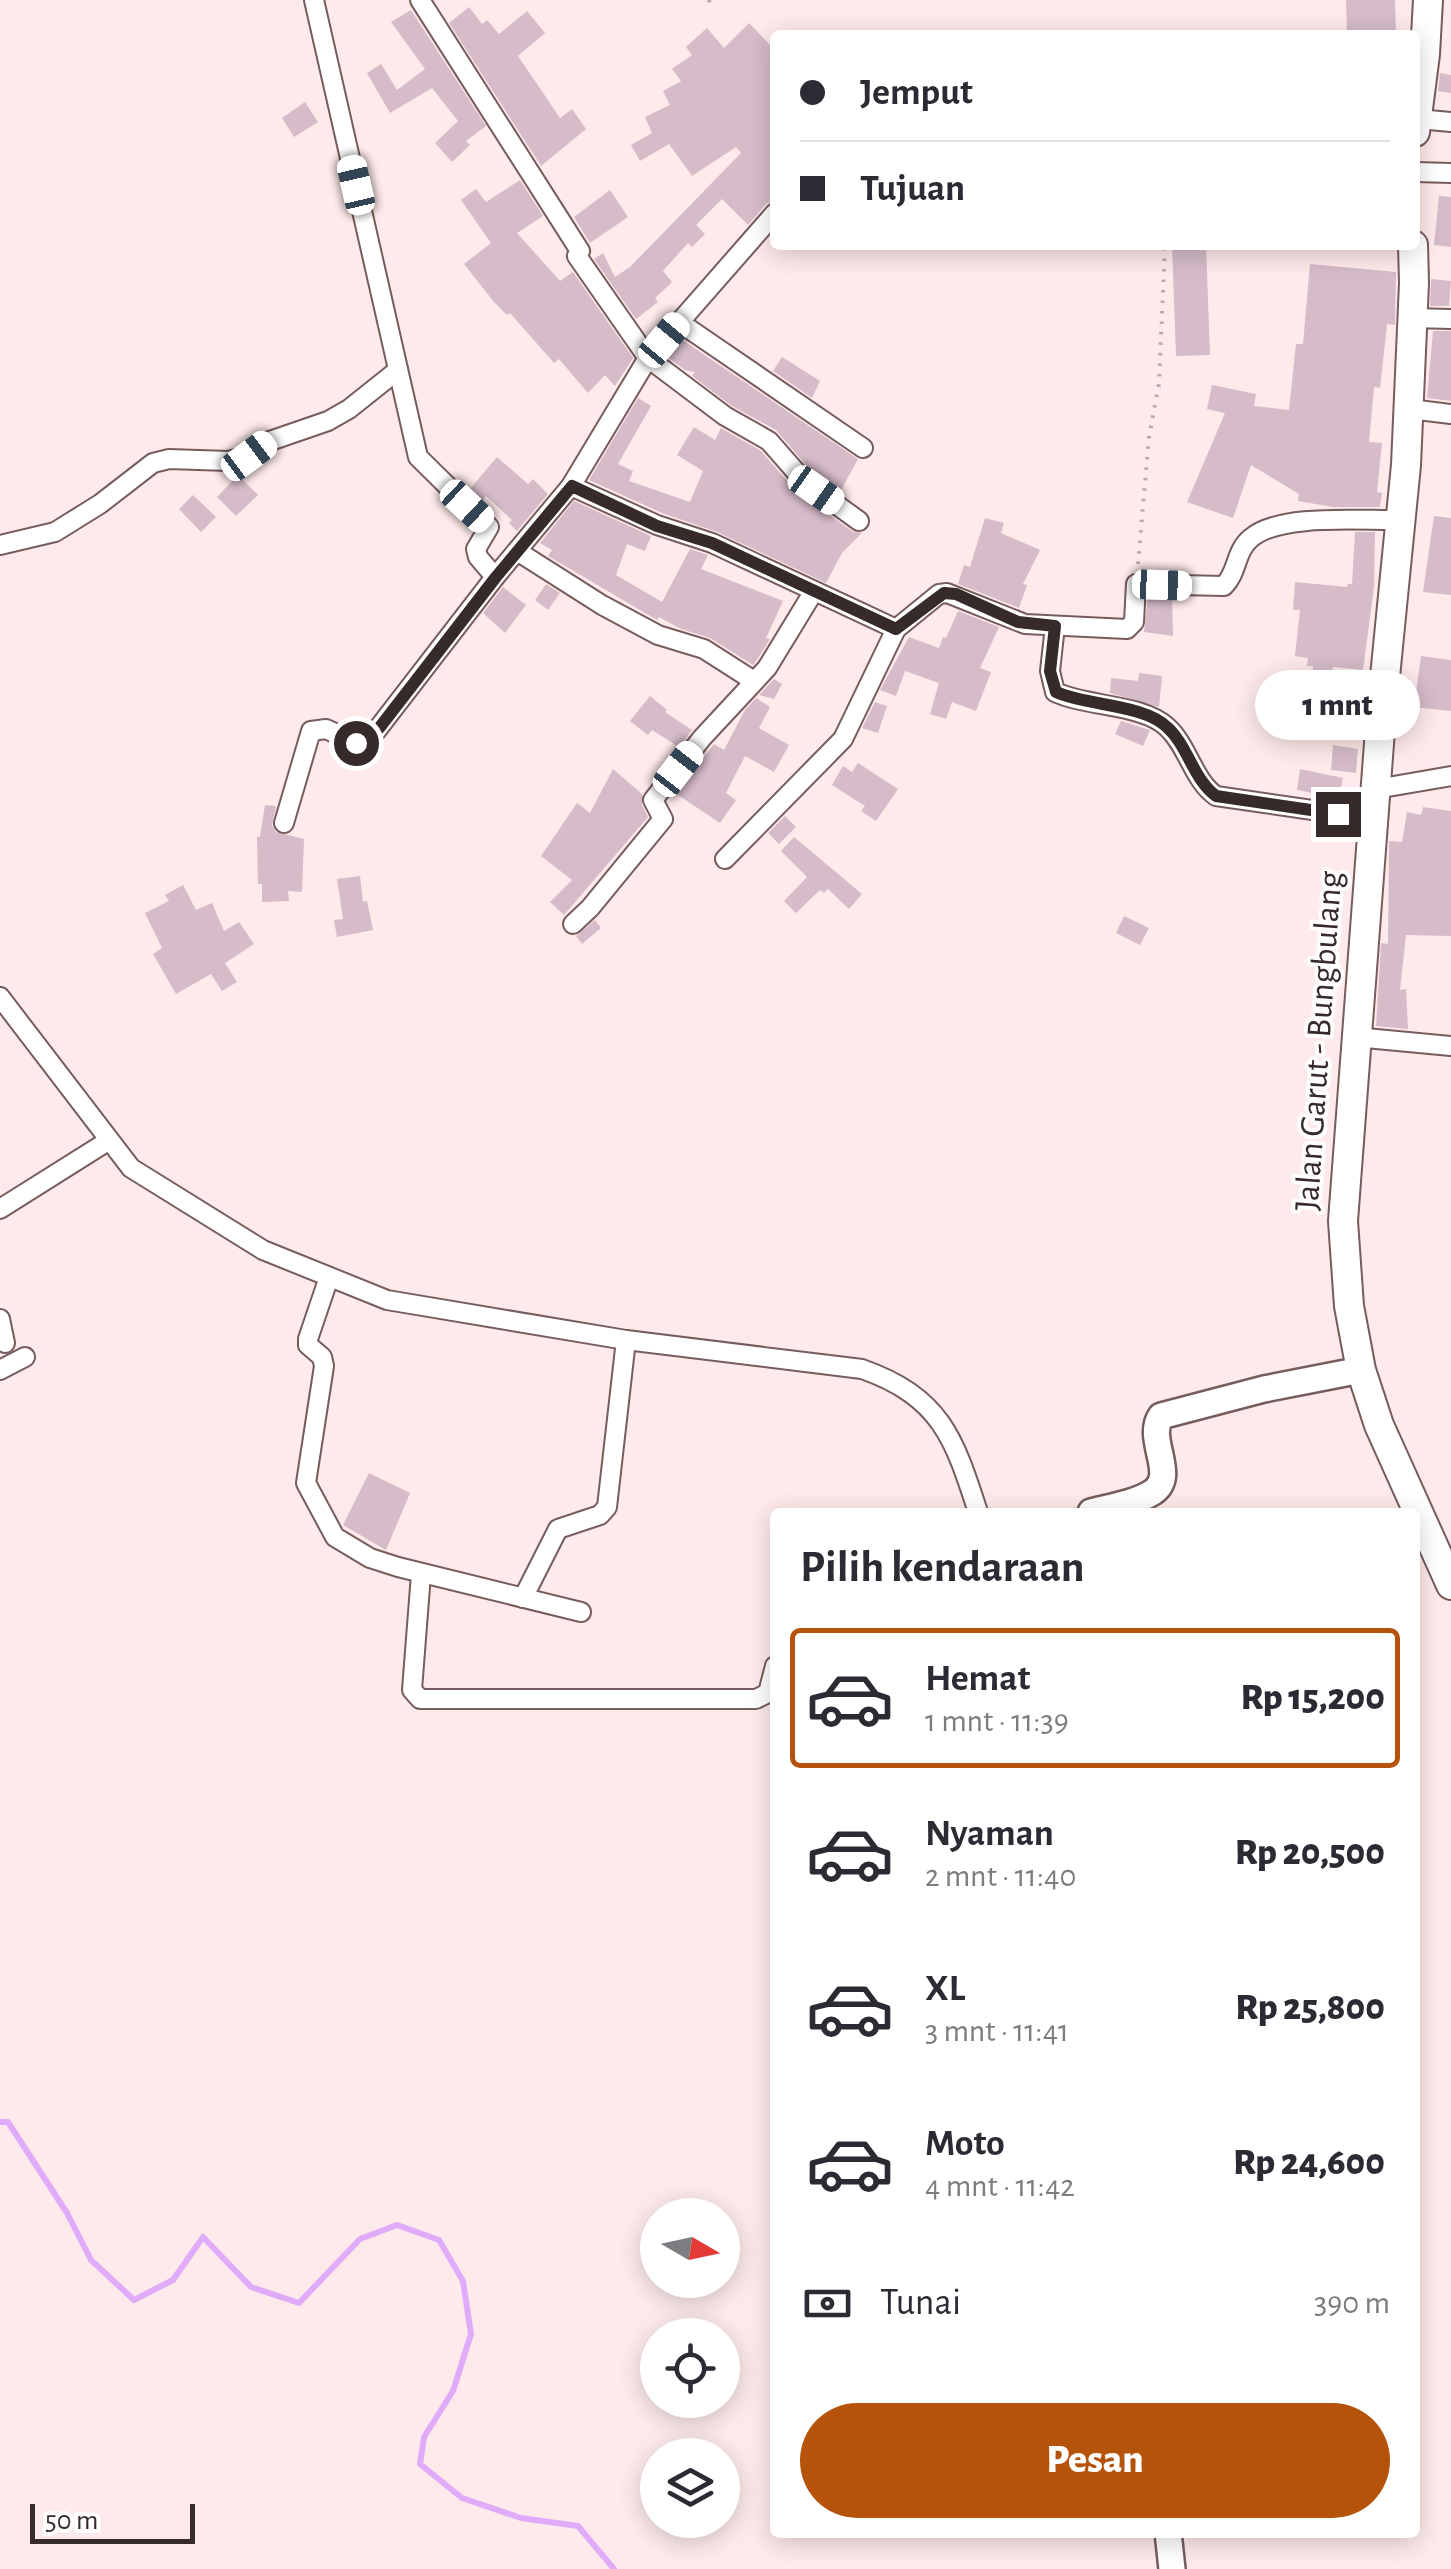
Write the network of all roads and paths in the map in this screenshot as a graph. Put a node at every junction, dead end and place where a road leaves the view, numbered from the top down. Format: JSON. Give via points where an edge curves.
{"nodes":[{"id":1,"x":314,"y":0,"type":"edge"},
{"id":2,"x":420,"y":0,"type":"edge"},
{"id":3,"x":1428,"y":0,"type":"edge"},
{"id":4,"x":1420,"y":84,"type":"edge"},
{"id":5,"x":1451,"y":122,"type":"edge"},
{"id":6,"x":1420,"y":126,"type":"edge"},
{"id":7,"x":1420,"y":172,"type":"edge"},
{"id":8,"x":1451,"y":173,"type":"edge"},
{"id":9,"x":770,"y":219,"type":"edge"},
{"id":10,"x":1164,"y":250,"type":"edge"},
{"id":11,"x":1413,"y":250,"type":"edge"},
{"id":12,"x":1412,"y":318,"type":"junction"},
{"id":13,"x":1451,"y":320,"type":"edge"},
{"id":14,"x":679,"y":322,"type":"junction"},
{"id":15,"x":648,"y":358,"type":"junction"},
{"id":16,"x":398,"y":370,"type":"junction"},
{"id":17,"x":1410,"y":409,"type":"junction"},
{"id":18,"x":1451,"y":414,"type":"edge"},
{"id":19,"x":863,"y":448,"type":"dead end"},
{"id":20,"x":572,"y":486,"type":"junction"},
{"id":21,"x":1400,"y":520,"type":"junction"},
{"id":22,"x":859,"y":522,"type":"dead end"},
{"id":23,"x":0,"y":545,"type":"edge"},
{"id":24,"x":517,"y":551,"type":"junction"},
{"id":25,"x":496,"y":577,"type":"junction"},
{"id":26,"x":1136,"y":584,"type":"junction"},
{"id":27,"x":814,"y":591,"type":"junction"},
{"id":28,"x":1055,"y":626,"type":"junction"},
{"id":29,"x":896,"y":629,"type":"junction"},
{"id":30,"x":754,"y":681,"type":"junction"},
{"id":31,"x":1451,"y":776,"type":"edge"},
{"id":32,"x":1376,"y":788,"type":"junction"},
{"id":33,"x":1374,"y":819,"type":"junction"},
{"id":34,"x":284,"y":824,"type":"dead end"},
{"id":35,"x":725,"y":859,"type":"dead end"},
{"id":36,"x":573,"y":924,"type":"dead end"},
{"id":37,"x":0,"y":997,"type":"edge"},
{"id":38,"x":1356,"y":1037,"type":"junction"},
{"id":39,"x":1451,"y":1046,"type":"edge"},
{"id":40,"x":108,"y":1141,"type":"junction"},
{"id":41,"x":0,"y":1209,"type":"edge"},
{"id":42,"x":329,"y":1277,"type":"junction"},
{"id":43,"x":0,"y":1319,"type":"edge"},
{"id":44,"x":626,"y":1340,"type":"junction"},
{"id":45,"x":5,"y":1343,"type":"dead end"},
{"id":46,"x":26,"y":1357,"type":"dead end"},
{"id":47,"x":0,"y":1370,"type":"edge"},
{"id":48,"x":1361,"y":1370,"type":"junction"},
{"id":49,"x":977,"y":1508,"type":"edge"},
{"id":50,"x":1103,"y":1508,"type":"edge"},
{"id":51,"x":1416,"y":1508,"type":"edge"},
{"id":52,"x":1420,"y":1516,"type":"edge"},
{"id":53,"x":422,"y":1574,"type":"junction"},
{"id":54,"x":1451,"y":1585,"type":"edge"},
{"id":55,"x":523,"y":1598,"type":"junction"},
{"id":56,"x":581,"y":1612,"type":"dead end"},
{"id":57,"x":770,"y":1685,"type":"edge"},
{"id":58,"x":1169,"y":2538,"type":"edge"},
{"id":59,"x":1172,"y":2569,"type":"edge"}],
"edges":[{"from":1,"to":16,"type":"street"},
{"from":2,"to":15,"type":"street","via":[[580,251],[595,286]]},
{"from":3,"to":4,"type":"main road"},
{"from":5,"to":6,"type":"street"},
{"from":7,"to":8,"type":"street"},
{"from":9,"to":14,"type":"street"},
{"from":10,"to":26,"type":"path","via":[[1158,384]]},
{"from":11,"to":12,"type":"main road","name":"Jalan Garut - Bungbulang"},
{"from":12,"to":13,"type":"street"},
{"from":12,"to":17,"type":"main road","name":"Jalan Garut - Bungbulang"},
{"from":14,"to":15,"type":"street"},
{"from":14,"to":19,"type":"street"},
{"from":15,"to":20,"type":"street"},
{"from":15,"to":22,"type":"street","via":[[770,441],[804,481]]},
{"from":16,"to":23,"type":"street","via":[[349,409],[267,442],[249,456],[153,463],[55,532]]},
{"from":16,"to":25,"type":"street","via":[[418,457],[489,527],[476,549]]},
{"from":17,"to":18,"type":"street"},
{"from":17,"to":21,"type":"main road","name":"Jalan Garut - Bungbulang"},
{"from":20,"to":24,"type":"street"},
{"from":20,"to":27,"type":"street"},
{"from":21,"to":26,"type":"street","via":[[1277,526],[1240,549],[1224,586]]},
{"from":21,"to":32,"type":"main road","name":"Jalan Garut - Bungbulang"},
{"from":24,"to":25,"type":"street"},
{"from":24,"to":30,"type":"street","via":[[602,605],[658,635],[704,649]]},
{"from":25,"to":34,"type":"street","via":[[373,735],[356,743],[311,731]]},
{"from":26,"to":28,"type":"street","via":[[1134,622],[1127,629]]},
{"from":27,"to":29,"type":"street"},
{"from":27,"to":30,"type":"street"},
{"from":28,"to":29,"type":"street","via":[[1018,622],[944,593]]},
{"from":28,"to":33,"type":"street","via":[[1050,671],[1056,692],[1156,719],[1216,796]]},
{"from":29,"to":35,"type":"street","via":[[834,750]]},
{"from":30,"to":36,"type":"street","via":[[654,800],[663,818]]},
{"from":31,"to":32,"type":"street"},
{"from":32,"to":33,"type":"main road","name":"Jalan Garut - Bungbulang"},
{"from":33,"to":38,"type":"main road","name":"Jalan Garut - Bungbulang"},
{"from":37,"to":40,"type":"street"},
{"from":38,"to":39,"type":"street"},
{"from":38,"to":48,"type":"main road","name":"Jalan Garut - Bungbulang","via":[[1343,1221]]},
{"from":40,"to":41,"type":"street"},
{"from":40,"to":42,"type":"street","via":[[130,1168],[164,1190],[263,1250]]},
{"from":42,"to":44,"type":"street","via":[[387,1300]]},
{"from":42,"to":53,"type":"street","via":[[308,1339],[324,1366],[306,1484],[334,1537],[370,1558]]},
{"from":43,"to":45,"type":"street"},
{"from":44,"to":49,"type":"street","via":[[862,1369],[896,1381],[934,1413],[959,1453]]},
{"from":44,"to":55,"type":"street","via":[[607,1507],[558,1529]]},
{"from":46,"to":47,"type":"street"},
{"from":48,"to":50,"type":"street","via":[[1161,1416],[1154,1434],[1162,1483]]},
{"from":48,"to":51,"type":"main road","name":"Jalan Garut - Bungbulang"},
{"from":52,"to":54,"type":"main road","name":"Jalan Garut - Bungbulang"},
{"from":53,"to":55,"type":"street"},
{"from":53,"to":57,"type":"street","via":[[412,1690],[420,1699],[756,1699]]},
{"from":55,"to":56,"type":"street"},
{"from":58,"to":59,"type":"street"}]}
